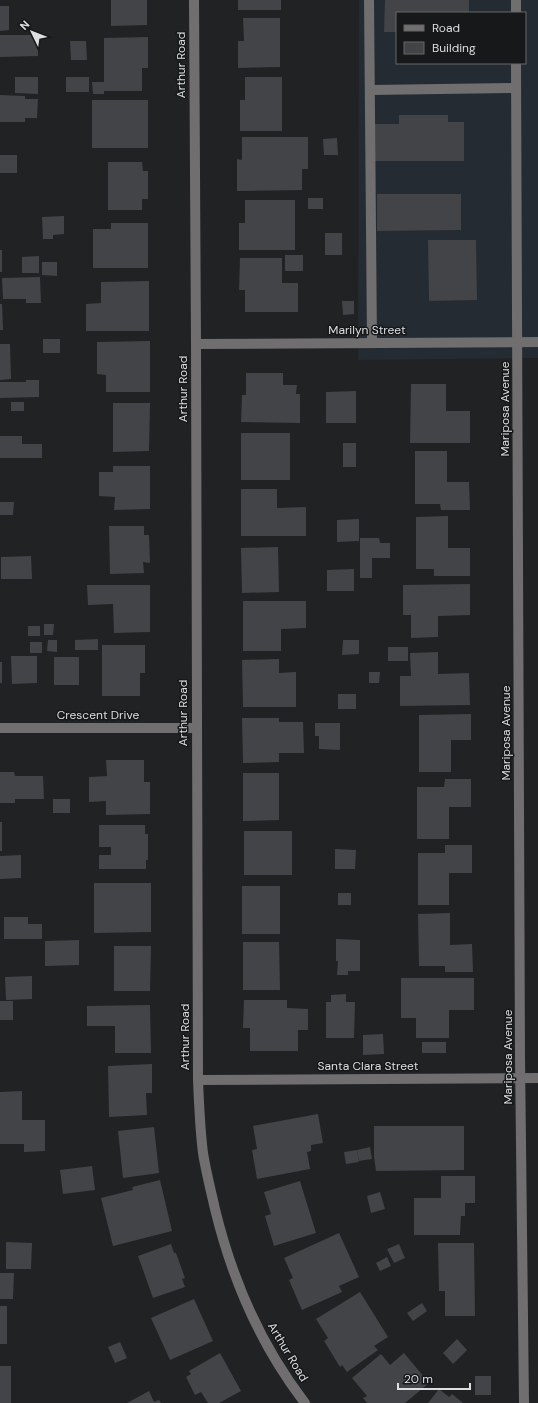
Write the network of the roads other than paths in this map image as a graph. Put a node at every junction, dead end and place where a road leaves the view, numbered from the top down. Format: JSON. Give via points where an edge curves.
{"nodes":[{"id":1,"x":194,"y":0,"type":"edge"},
{"id":2,"x":370,"y":0,"type":"edge"},
{"id":3,"x":516,"y":0,"type":"edge"},
{"id":4,"x":516,"y":12,"type":"edge"},
{"id":5,"x":516,"y":64,"type":"edge"},
{"id":6,"x":516,"y":88,"type":"junction"},
{"id":7,"x":370,"y":90,"type":"junction"},
{"id":8,"x":518,"y":342,"type":"junction"},
{"id":9,"x":538,"y":342,"type":"edge"},
{"id":10,"x":372,"y":343,"type":"junction"},
{"id":11,"x":196,"y":344,"type":"junction"},
{"id":12,"x":0,"y":728,"type":"edge"},
{"id":13,"x":196,"y":728,"type":"junction"},
{"id":14,"x":520,"y":1078,"type":"junction"},
{"id":15,"x":538,"y":1078,"type":"edge"},
{"id":16,"x":198,"y":1080,"type":"junction"},
{"id":17,"x":306,"y":1403,"type":"edge"},
{"id":18,"x":524,"y":1403,"type":"edge"}],
"edges":[{"from":1,"to":11,"type":"street","name":"Arthur Road"},
{"from":2,"to":7,"type":"street"},
{"from":3,"to":4,"type":"street"},
{"from":5,"to":6,"type":"street","name":"Mariposa Avenue"},
{"from":6,"to":7,"type":"street"},
{"from":6,"to":8,"type":"street","name":"Mariposa Avenue"},
{"from":7,"to":10,"type":"street"},
{"from":8,"to":9,"type":"street","name":"Marilyn Street"},
{"from":8,"to":10,"type":"street","name":"Marilyn Street"},
{"from":8,"to":14,"type":"street","name":"Mariposa Avenue"},
{"from":10,"to":11,"type":"street","name":"Marilyn Street"},
{"from":11,"to":13,"type":"street","name":"Arthur Road"},
{"from":12,"to":13,"type":"street","name":"Crescent Drive"},
{"from":13,"to":16,"type":"street","name":"Arthur Road"},
{"from":14,"to":15,"type":"street","name":"Santa Clara Street"},
{"from":14,"to":16,"type":"street","name":"Santa Clara Street"},
{"from":14,"to":18,"type":"street","name":"Mariposa Avenue"},
{"from":16,"to":17,"type":"street","name":"Arthur Road","via":[[201,1129],[210,1190],[230,1261],[249,1309],[264,1338],[283,1372]]}]}
